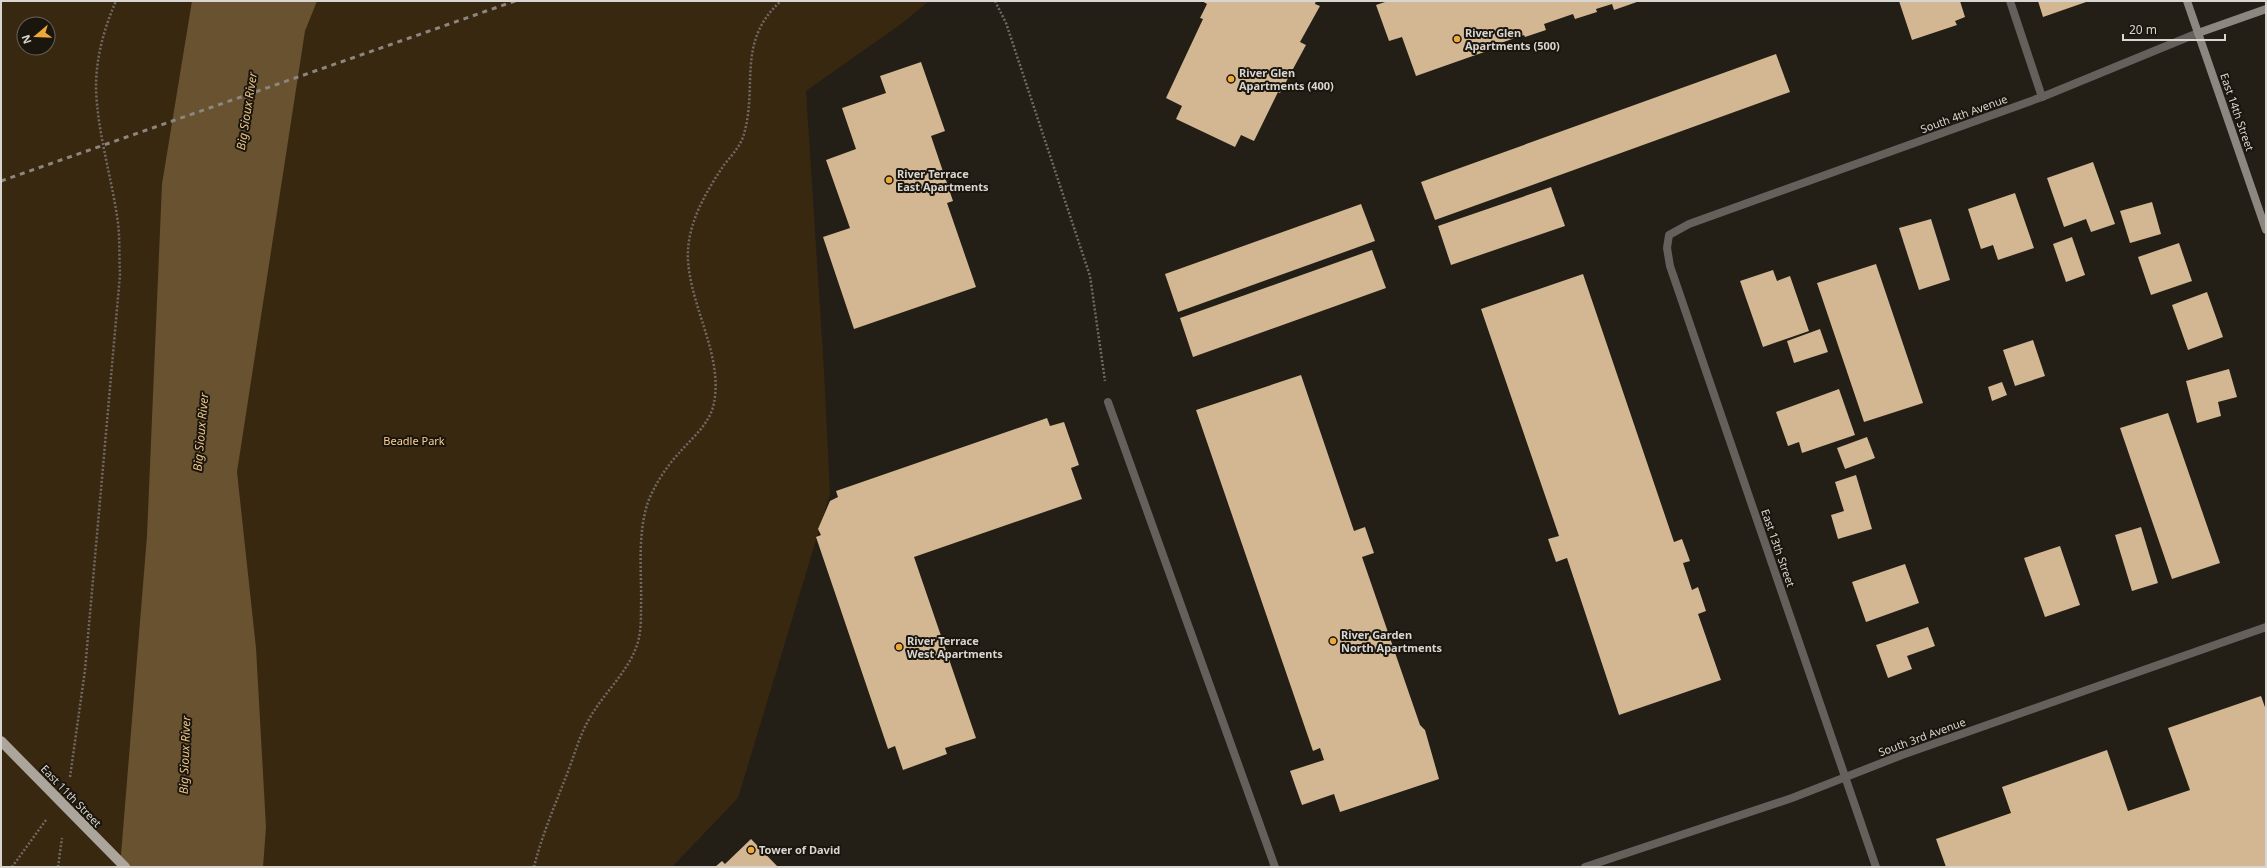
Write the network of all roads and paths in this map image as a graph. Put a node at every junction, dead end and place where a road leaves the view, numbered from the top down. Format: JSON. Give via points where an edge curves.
{"nodes":[{"id":1,"x":116,"y":1,"type":"edge"},
{"id":2,"x":781,"y":1,"type":"edge"},
{"id":3,"x":994,"y":1,"type":"edge"},
{"id":4,"x":2010,"y":1,"type":"edge"},
{"id":5,"x":2187,"y":1,"type":"edge"},
{"id":6,"x":2266,"y":9,"type":"edge"},
{"id":7,"x":2198,"y":33,"type":"junction"},
{"id":8,"x":2042,"y":97,"type":"junction"},
{"id":9,"x":2266,"y":230,"type":"edge"},
{"id":10,"x":1669,"y":235,"type":"joint"},
{"id":11,"x":1108,"y":402,"type":"joint"},
{"id":12,"x":2266,"y":627,"type":"edge"},
{"id":13,"x":1,"y":741,"type":"edge"},
{"id":14,"x":1845,"y":776,"type":"junction"},
{"id":15,"x":69,"y":783,"type":"dead end"},
{"id":16,"x":49,"y":816,"type":"dead end"},
{"id":17,"x":12,"y":867,"type":"edge"},
{"id":18,"x":125,"y":867,"type":"edge"},
{"id":19,"x":534,"y":867,"type":"edge"},
{"id":20,"x":1275,"y":867,"type":"edge"},
{"id":21,"x":1584,"y":867,"type":"edge"},
{"id":22,"x":1876,"y":867,"type":"edge"}],
"edges":[{"from":1,"to":15,"type":"path","via":[[107,22],[98,60],[96,86],[98,113],[118,224],[120,275],[85,670]]},
{"from":2,"to":19,"type":"path","via":[[762,25],[751,50],[748,79],[750,106],[741,142],[702,202],[690,232],[688,259],[692,288],[712,358],[715,379],[714,405],[704,425],[676,455],[659,480],[647,504],[640,556],[642,593],[639,641],[628,666],[604,696],[588,722],[540,842]]},
{"from":3,"to":11,"type":"path","via":[[1006,23],[1090,276]]},
{"from":4,"to":8,"type":"street"},
{"from":5,"to":7,"type":"main road","name":"East 14th Street"},
{"from":6,"to":7,"type":"main road","name":"South 4th Avenue"},
{"from":7,"to":8,"type":"street","name":"South 4th Avenue"},
{"from":7,"to":9,"type":"main road","name":"East 14th Street"},
{"from":8,"to":10,"type":"street","name":"South 4th Avenue","via":[[1689,224]]},
{"from":10,"to":14,"type":"street","name":"East 13th Street","via":[[1667,248],[1670,266]]},
{"from":11,"to":20,"type":"street"},
{"from":12,"to":14,"type":"street","name":"South 3rd Avenue"},
{"from":13,"to":18,"type":"main road","name":"East 11th Street","bridge":true},
{"from":14,"to":21,"type":"street","name":"South 3rd Avenue","via":[[1792,798]]},
{"from":14,"to":22,"type":"street","name":"East 13th Street"},
{"from":16,"to":17,"type":"path"}]}
